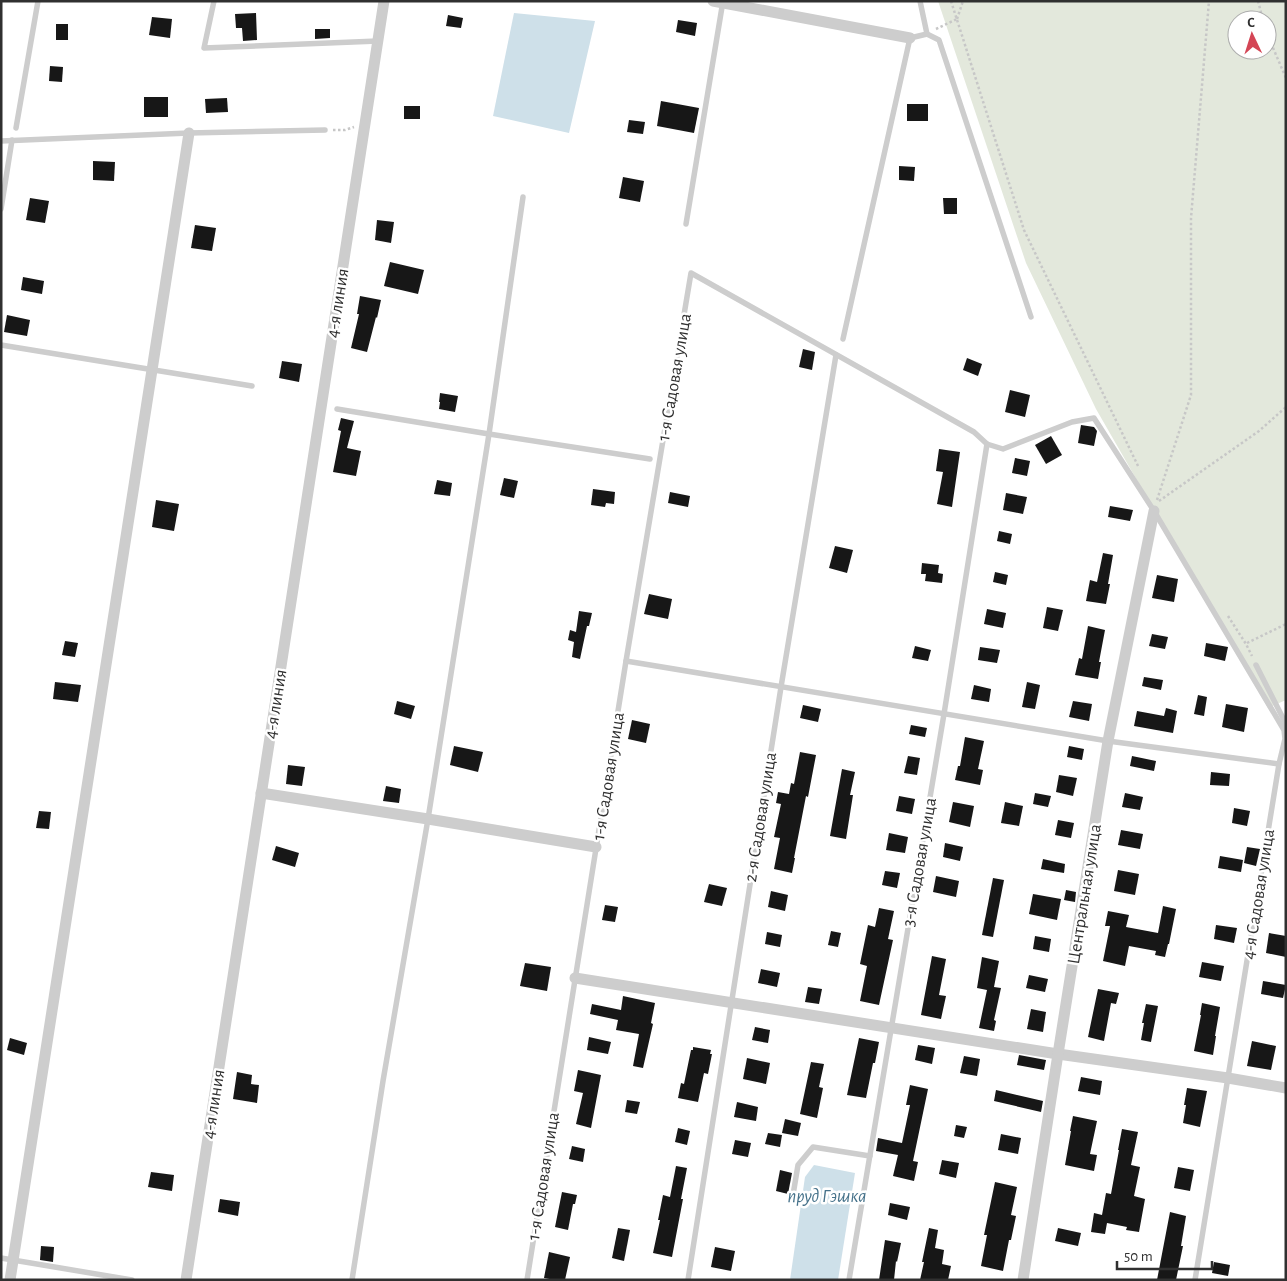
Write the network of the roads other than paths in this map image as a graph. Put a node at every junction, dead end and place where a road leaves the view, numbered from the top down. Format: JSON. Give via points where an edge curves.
{"nodes":[{"id":1,"x":38,"y":1,"type":"edge"},
{"id":2,"x":214,"y":1,"type":"edge"},
{"id":3,"x":384,"y":1,"type":"edge"},
{"id":4,"x":920,"y":1,"type":"edge"},
{"id":5,"x":720,"y":2,"type":"edge"},
{"id":6,"x":928,"y":34,"type":"junction"},
{"id":7,"x":910,"y":38,"type":"junction"},
{"id":8,"x":378,"y":41,"type":"junction"},
{"id":9,"x":16,"y":128,"type":"dead end"},
{"id":10,"x":325,"y":130,"type":"road end"},
{"id":11,"x":189,"y":133,"type":"junction"},
{"id":12,"x":12,"y":140,"type":"junction"},
{"id":13,"x":1,"y":141,"type":"edge"},
{"id":14,"x":523,"y":197,"type":"dead end"},
{"id":15,"x":1,"y":209,"type":"edge"},
{"id":16,"x":686,"y":224,"type":"dead end"},
{"id":17,"x":1031,"y":317,"type":"dead end"},
{"id":18,"x":843,"y":339,"type":"dead end"},
{"id":19,"x":1,"y":345,"type":"edge"},
{"id":20,"x":836,"y":355,"type":"junction"},
{"id":21,"x":152,"y":370,"type":"junction"},
{"id":22,"x":252,"y":386,"type":"dead end"},
{"id":23,"x":337,"y":409,"type":"dead end"},
{"id":24,"x":489,"y":434,"type":"junction"},
{"id":25,"x":986,"y":444,"type":"junction"},
{"id":26,"x":650,"y":459,"type":"dead end"},
{"id":27,"x":1154,"y":507,"type":"junction"},
{"id":28,"x":626,"y":661,"type":"junction"},
{"id":29,"x":1256,"y":665,"type":"road end"},
{"id":30,"x":781,"y":687,"type":"junction"},
{"id":31,"x":944,"y":714,"type":"junction"},
{"id":32,"x":1286,"y":724,"type":"edge"},
{"id":33,"x":1108,"y":742,"type":"junction"},
{"id":34,"x":1279,"y":764,"type":"junction"},
{"id":35,"x":261,"y":793,"type":"junction"},
{"id":36,"x":428,"y":819,"type":"junction"},
{"id":37,"x":596,"y":847,"type":"junction"},
{"id":38,"x":575,"y":978,"type":"junction"},
{"id":39,"x":731,"y":1003,"type":"junction"},
{"id":40,"x":891,"y":1027,"type":"junction"},
{"id":41,"x":1058,"y":1054,"type":"junction"},
{"id":42,"x":1228,"y":1078,"type":"junction"},
{"id":43,"x":1286,"y":1088,"type":"edge"},
{"id":44,"x":870,"y":1156,"type":"junction"},
{"id":45,"x":793,"y":1195,"type":"dead end"},
{"id":46,"x":7,"y":1259,"type":"edge"},
{"id":47,"x":10,"y":1280,"type":"edge"},
{"id":48,"x":132,"y":1280,"type":"edge"},
{"id":49,"x":186,"y":1280,"type":"edge"},
{"id":50,"x":352,"y":1280,"type":"edge"},
{"id":51,"x":527,"y":1280,"type":"edge"},
{"id":52,"x":688,"y":1280,"type":"edge"},
{"id":53,"x":849,"y":1280,"type":"edge"},
{"id":54,"x":1023,"y":1280,"type":"edge"},
{"id":55,"x":1195,"y":1280,"type":"edge"}],
"edges":[{"from":1,"to":9,"type":"lane"},
{"from":2,"to":8,"type":"lane","via":[[204,48]]},
{"from":3,"to":8,"type":"street","name":"4-я линия"},
{"from":4,"to":6,"type":"lane"},
{"from":5,"to":7,"type":"street"},
{"from":5,"to":16,"type":"lane"},
{"from":6,"to":7,"type":"lane"},
{"from":6,"to":17,"type":"lane","via":[[939,40]]},
{"from":7,"to":18,"type":"lane"},
{"from":8,"to":35,"type":"street","name":"4-я линия"},
{"from":10,"to":11,"type":"lane"},
{"from":11,"to":12,"type":"lane"},
{"from":11,"to":21,"type":"street"},
{"from":12,"to":13,"type":"lane"},
{"from":12,"to":15,"type":"lane"},
{"from":14,"to":24,"type":"lane"},
{"from":19,"to":21,"type":"lane"},
{"from":20,"to":25,"type":"lane","via":[[974,432]]},
{"from":20,"to":28,"type":"lane","name":"1-я Садовая улица","via":[[691,273]]},
{"from":20,"to":30,"type":"lane","name":"2-я Садовая улица"},
{"from":21,"to":22,"type":"lane"},
{"from":21,"to":46,"type":"street"},
{"from":23,"to":24,"type":"lane"},
{"from":24,"to":26,"type":"lane"},
{"from":24,"to":36,"type":"lane"},
{"from":25,"to":27,"type":"lane","name":"4-я Садовая улица","via":[[1003,449],[1072,422],[1094,418]]},
{"from":25,"to":31,"type":"lane","name":"3-я Садовая улица"},
{"from":27,"to":33,"type":"street","name":"Центральная улица"},
{"from":27,"to":34,"type":"lane","name":"4-я Садовая улица","via":[[1284,730]]},
{"from":28,"to":30,"type":"lane"},
{"from":28,"to":37,"type":"lane","name":"1-я Садовая улица"},
{"from":29,"to":32,"type":"lane"},
{"from":30,"to":31,"type":"lane"},
{"from":30,"to":39,"type":"lane","name":"2-я Садовая улица"},
{"from":31,"to":33,"type":"lane"},
{"from":31,"to":40,"type":"lane","name":"3-я Садовая улица"},
{"from":33,"to":34,"type":"lane"},
{"from":33,"to":41,"type":"street","name":"Центральная улица"},
{"from":34,"to":42,"type":"lane","name":"4-я Садовая улица"},
{"from":35,"to":36,"type":"street"},
{"from":35,"to":49,"type":"street","name":"4-я линия"},
{"from":36,"to":37,"type":"street"},
{"from":36,"to":50,"type":"lane"},
{"from":37,"to":38,"type":"lane","name":"1-я Садовая улица"},
{"from":38,"to":39,"type":"street"},
{"from":38,"to":51,"type":"lane","name":"1-я Садовая улица"},
{"from":39,"to":40,"type":"street"},
{"from":39,"to":52,"type":"lane","name":"2-я Садовая улица"},
{"from":40,"to":41,"type":"street"},
{"from":40,"to":44,"type":"lane","name":"3-я Садовая улица"},
{"from":41,"to":42,"type":"street"},
{"from":41,"to":54,"type":"street","name":"Центральная улица"},
{"from":42,"to":43,"type":"street"},
{"from":42,"to":55,"type":"lane","name":"4-я Садовая улица"},
{"from":44,"to":45,"type":"lane","via":[[813,1147],[798,1165]]},
{"from":44,"to":53,"type":"lane","name":"3-я Садовая улица"},
{"from":46,"to":47,"type":"street"},
{"from":46,"to":48,"type":"lane"}]}
